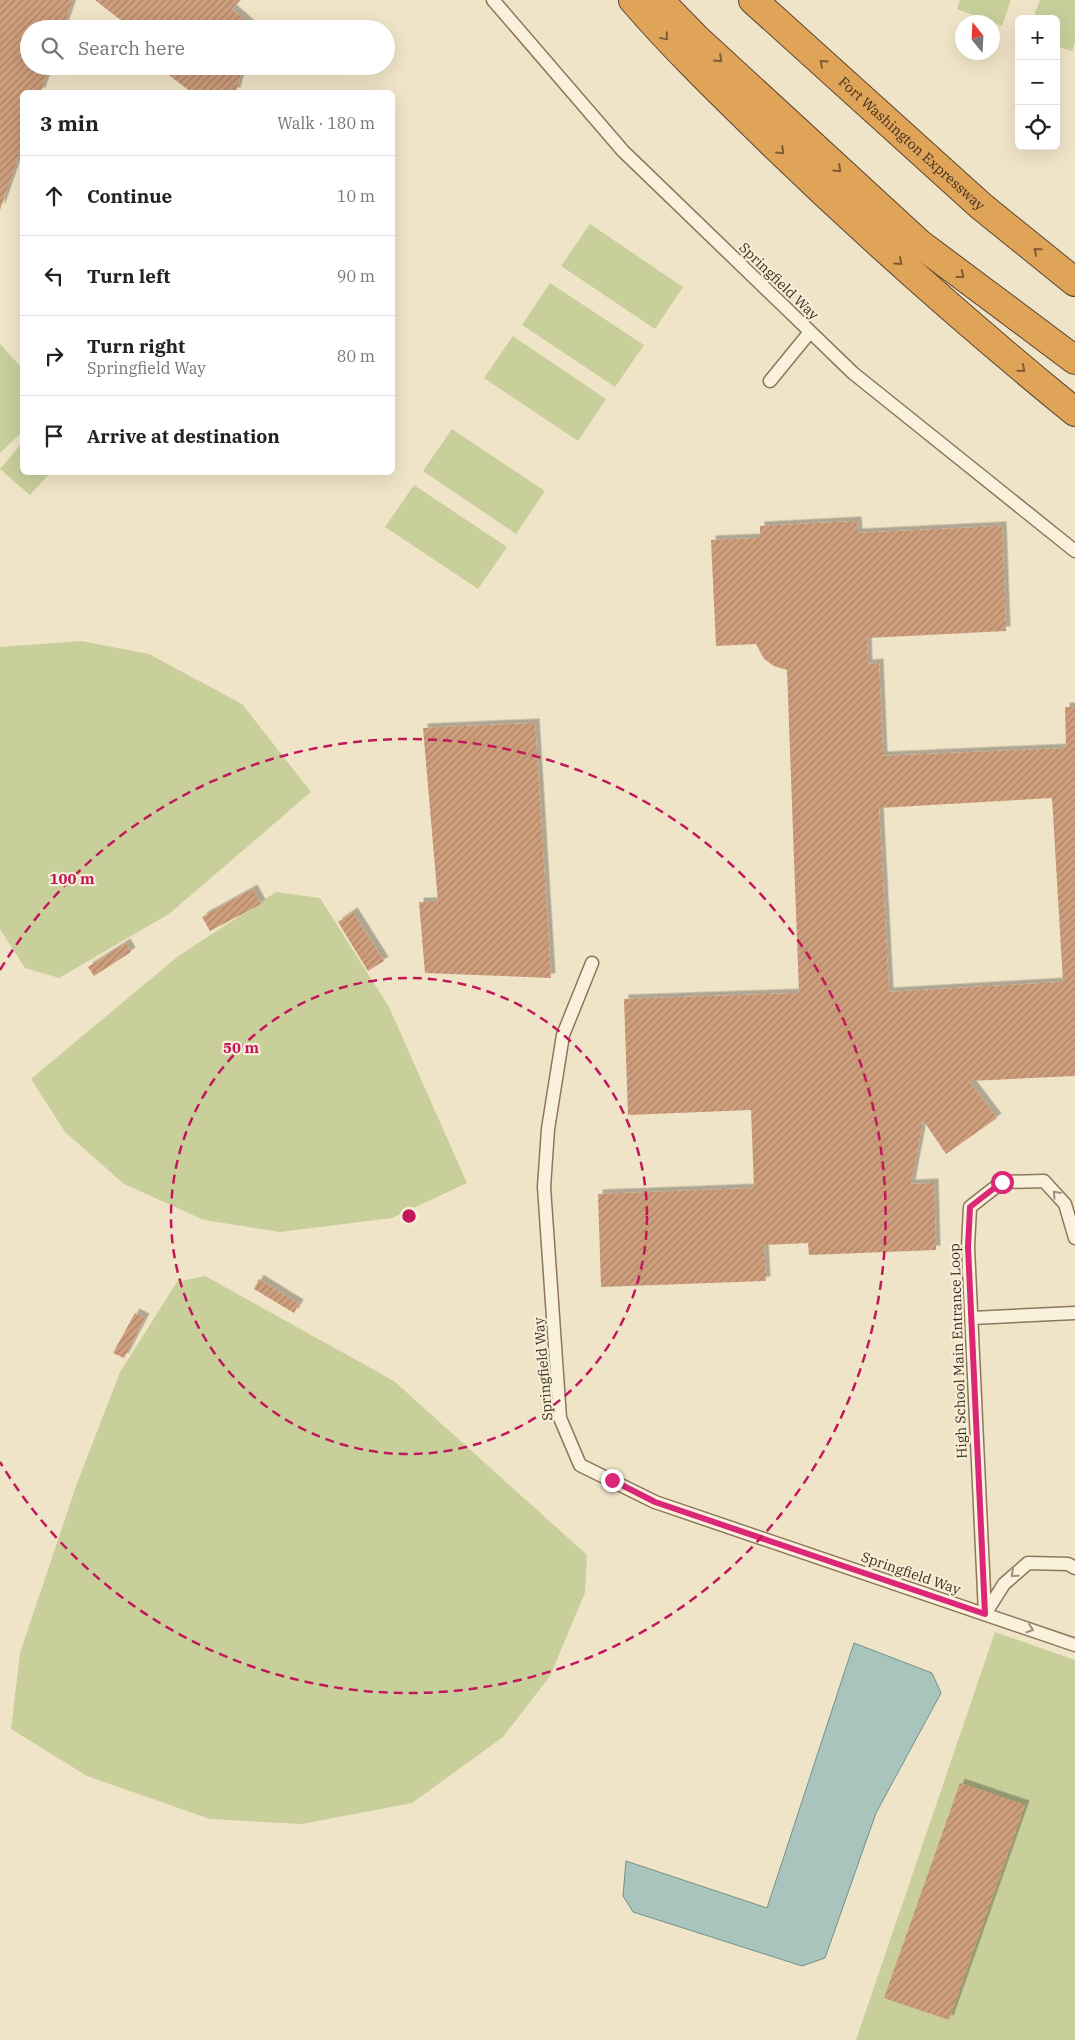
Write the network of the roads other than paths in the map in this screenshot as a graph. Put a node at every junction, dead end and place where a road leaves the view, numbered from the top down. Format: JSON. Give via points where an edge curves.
{"nodes":[{"id":1,"x":493,"y":0,"type":"edge"},
{"id":2,"x":633,"y":0,"type":"edge"},
{"id":3,"x":659,"y":0,"type":"edge"},
{"id":4,"x":753,"y":0,"type":"edge"},
{"id":5,"x":1075,"y":282,"type":"edge"},
{"id":6,"x":810,"y":332,"type":"junction"},
{"id":7,"x":1075,"y":360,"type":"edge"},
{"id":8,"x":770,"y":381,"type":"dead end"},
{"id":9,"x":1075,"y":412,"type":"edge"},
{"id":10,"x":1075,"y":551,"type":"edge"},
{"id":11,"x":592,"y":963,"type":"dead end"},
{"id":12,"x":1075,"y":1238,"type":"edge"},
{"id":13,"x":1075,"y":1313,"type":"edge"},
{"id":14,"x":972,"y":1318,"type":"junction"},
{"id":15,"x":1075,"y":1568,"type":"edge"},
{"id":16,"x":985,"y":1614,"type":"junction"},
{"id":17,"x":1075,"y":1644,"type":"edge"}],
"edges":[{"from":1,"to":6,"type":"lane","name":"Springfield Way","via":[[623,152]]},
{"from":2,"to":9,"type":"highway","one_way":true,"via":[[671,45],[848,217],[992,344]]},
{"from":3,"to":7,"type":"highway","one_way":true,"via":[[920,244]]},
{"from":5,"to":4,"type":"highway","name":"Fort Washington Expressway","one_way":true,"via":[[981,206]]},
{"from":6,"to":8,"type":"lane"},
{"from":6,"to":10,"type":"lane","name":"Springfield Way","via":[[853,373]]},
{"from":11,"to":16,"type":"lane","name":"Springfield Way","via":[[563,1035],[548,1129],[544,1187],[560,1418],[580,1465],[655,1502]]},
{"from":12,"to":14,"type":"lane","name":"High School Main Entrance Loop","one_way":true,"via":[[1065,1204],[1044,1181],[1002,1182],[970,1207],[968,1247]]},
{"from":13,"to":14,"type":"lane"},
{"from":14,"to":16,"type":"lane","name":"High School Main Entrance Loop"},
{"from":15,"to":16,"type":"lane","one_way":true,"via":[[1068,1564],[1028,1563],[1004,1584]]},
{"from":16,"to":17,"type":"lane","name":"Springfield Way","one_way":true}]}
